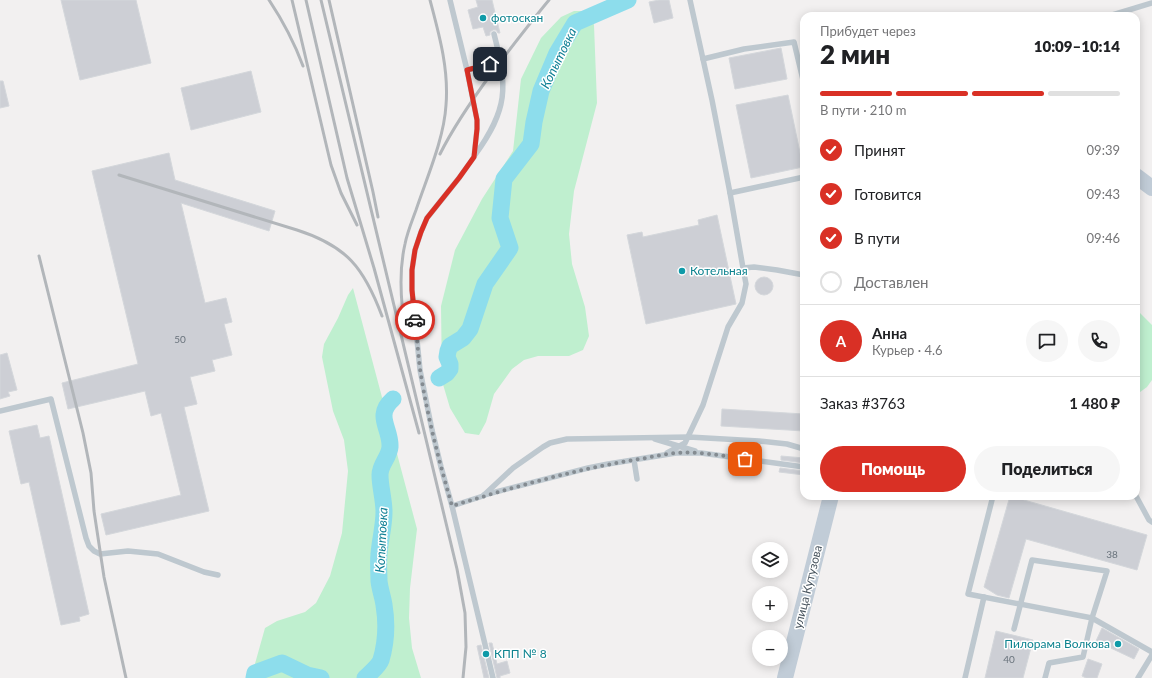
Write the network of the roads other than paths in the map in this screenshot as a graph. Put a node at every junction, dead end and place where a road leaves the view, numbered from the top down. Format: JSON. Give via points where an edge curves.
{"nodes":[{"id":1,"x":450,"y":0,"type":"edge"},
{"id":2,"x":690,"y":0,"type":"edge"},
{"id":3,"x":1152,"y":3,"type":"edge"},
{"id":4,"x":1122,"y":12,"type":"edge"},
{"id":5,"x":494,"y":34,"type":"dead end"},
{"id":6,"x":499,"y":56,"type":"junction"},
{"id":7,"x":703,"y":59,"type":"junction"},
{"id":8,"x":800,"y":67,"type":"edge"},
{"id":9,"x":467,"y":70,"type":"junction"},
{"id":10,"x":474,"y":157,"type":"junction"},
{"id":11,"x":800,"y":178,"type":"edge"},
{"id":12,"x":1140,"y":179,"type":"edge"},
{"id":13,"x":1152,"y":188,"type":"edge"},
{"id":14,"x":730,"y":193,"type":"junction"},
{"id":15,"x":743,"y":268,"type":"junction"},
{"id":16,"x":800,"y":274,"type":"edge"},
{"id":17,"x":0,"y":411,"type":"edge"},
{"id":18,"x":689,"y":437,"type":"junction"},
{"id":19,"x":648,"y":438,"type":"junction"},
{"id":20,"x":680,"y":447,"type":"junction"},
{"id":21,"x":800,"y":448,"type":"edge"},
{"id":22,"x":701,"y":453,"type":"junction"},
{"id":23,"x":661,"y":456,"type":"junction"},
{"id":24,"x":634,"y":460,"type":"junction"},
{"id":25,"x":800,"y":466,"type":"edge"},
{"id":26,"x":638,"y":479,"type":"dead end"},
{"id":27,"x":483,"y":496,"type":"junction"},
{"id":28,"x":830,"y":500,"type":"edge"},
{"id":29,"x":992,"y":500,"type":"edge"},
{"id":30,"x":1138,"y":500,"type":"edge"},
{"id":31,"x":452,"y":506,"type":"junction"},
{"id":32,"x":1152,"y":522,"type":"edge"},
{"id":33,"x":218,"y":575,"type":"dead end"},
{"id":34,"x":984,"y":597,"type":"junction"},
{"id":35,"x":1020,"y":604,"type":"junction"},
{"id":36,"x":1092,"y":618,"type":"junction"},
{"id":37,"x":1014,"y":629,"type":"dead end"},
{"id":38,"x":1152,"y":652,"type":"edge"},
{"id":39,"x":1152,"y":655,"type":"edge"},
{"id":40,"x":493,"y":678,"type":"edge"},
{"id":41,"x":785,"y":678,"type":"edge"},
{"id":42,"x":964,"y":678,"type":"edge"},
{"id":43,"x":1045,"y":678,"type":"edge"},
{"id":44,"x":1138,"y":678,"type":"edge"}],
"edges":[{"from":1,"to":9,"type":"lane"},
{"from":2,"to":7,"type":"lane"},
{"from":3,"to":4,"type":"lane"},
{"from":5,"to":6,"type":"lane"},
{"from":6,"to":9,"type":"lane","via":[[490,64]]},
{"from":6,"to":10,"type":"lane","via":[[502,101],[493,127]]},
{"from":7,"to":8,"type":"lane","via":[[744,49],[794,42]]},
{"from":7,"to":14,"type":"lane"},
{"from":9,"to":10,"type":"lane","via":[[477,120]]},
{"from":10,"to":31,"type":"lane","via":[[427,218],[415,250],[412,270],[420,370],[432,430]]},
{"from":11,"to":14,"type":"lane"},
{"from":12,"to":13,"type":"street"},
{"from":14,"to":15,"type":"lane"},
{"from":15,"to":16,"type":"lane","via":[[754,267]]},
{"from":15,"to":18,"type":"lane","via":[[746,284],[742,303],[728,327],[703,405]]},
{"from":17,"to":33,"type":"lane","via":[[51,400],[86,538],[94,551],[100,554],[128,551],[158,554]]},
{"from":18,"to":19,"type":"lane"},
{"from":18,"to":20,"type":"lane"},
{"from":18,"to":21,"type":"lane","via":[[759,441]]},
{"from":19,"to":20,"type":"lane"},
{"from":19,"to":27,"type":"lane","via":[[567,439],[550,443],[513,468]]},
{"from":20,"to":22,"type":"lane"},
{"from":20,"to":23,"type":"lane"},
{"from":22,"to":23,"type":"lane"},
{"from":22,"to":25,"type":"lane"},
{"from":23,"to":24,"type":"lane"},
{"from":24,"to":26,"type":"lane"},
{"from":24,"to":27,"type":"lane","via":[[588,468]]},
{"from":27,"to":31,"type":"lane"},
{"from":28,"to":41,"type":"street","name":"улица Кутузова"},
{"from":29,"to":34,"type":"lane","via":[[968,594]]},
{"from":30,"to":32,"type":"lane"},
{"from":31,"to":40,"type":"lane"},
{"from":34,"to":35,"type":"lane"},
{"from":34,"to":42,"type":"lane"},
{"from":35,"to":36,"type":"lane"},
{"from":35,"to":36,"type":"lane","via":[[1032,560],[1107,571]]},
{"from":35,"to":37,"type":"lane"},
{"from":36,"to":38,"type":"lane"},
{"from":36,"to":43,"type":"lane","via":[[1083,657],[1049,663]]},
{"from":39,"to":44,"type":"lane"}]}
